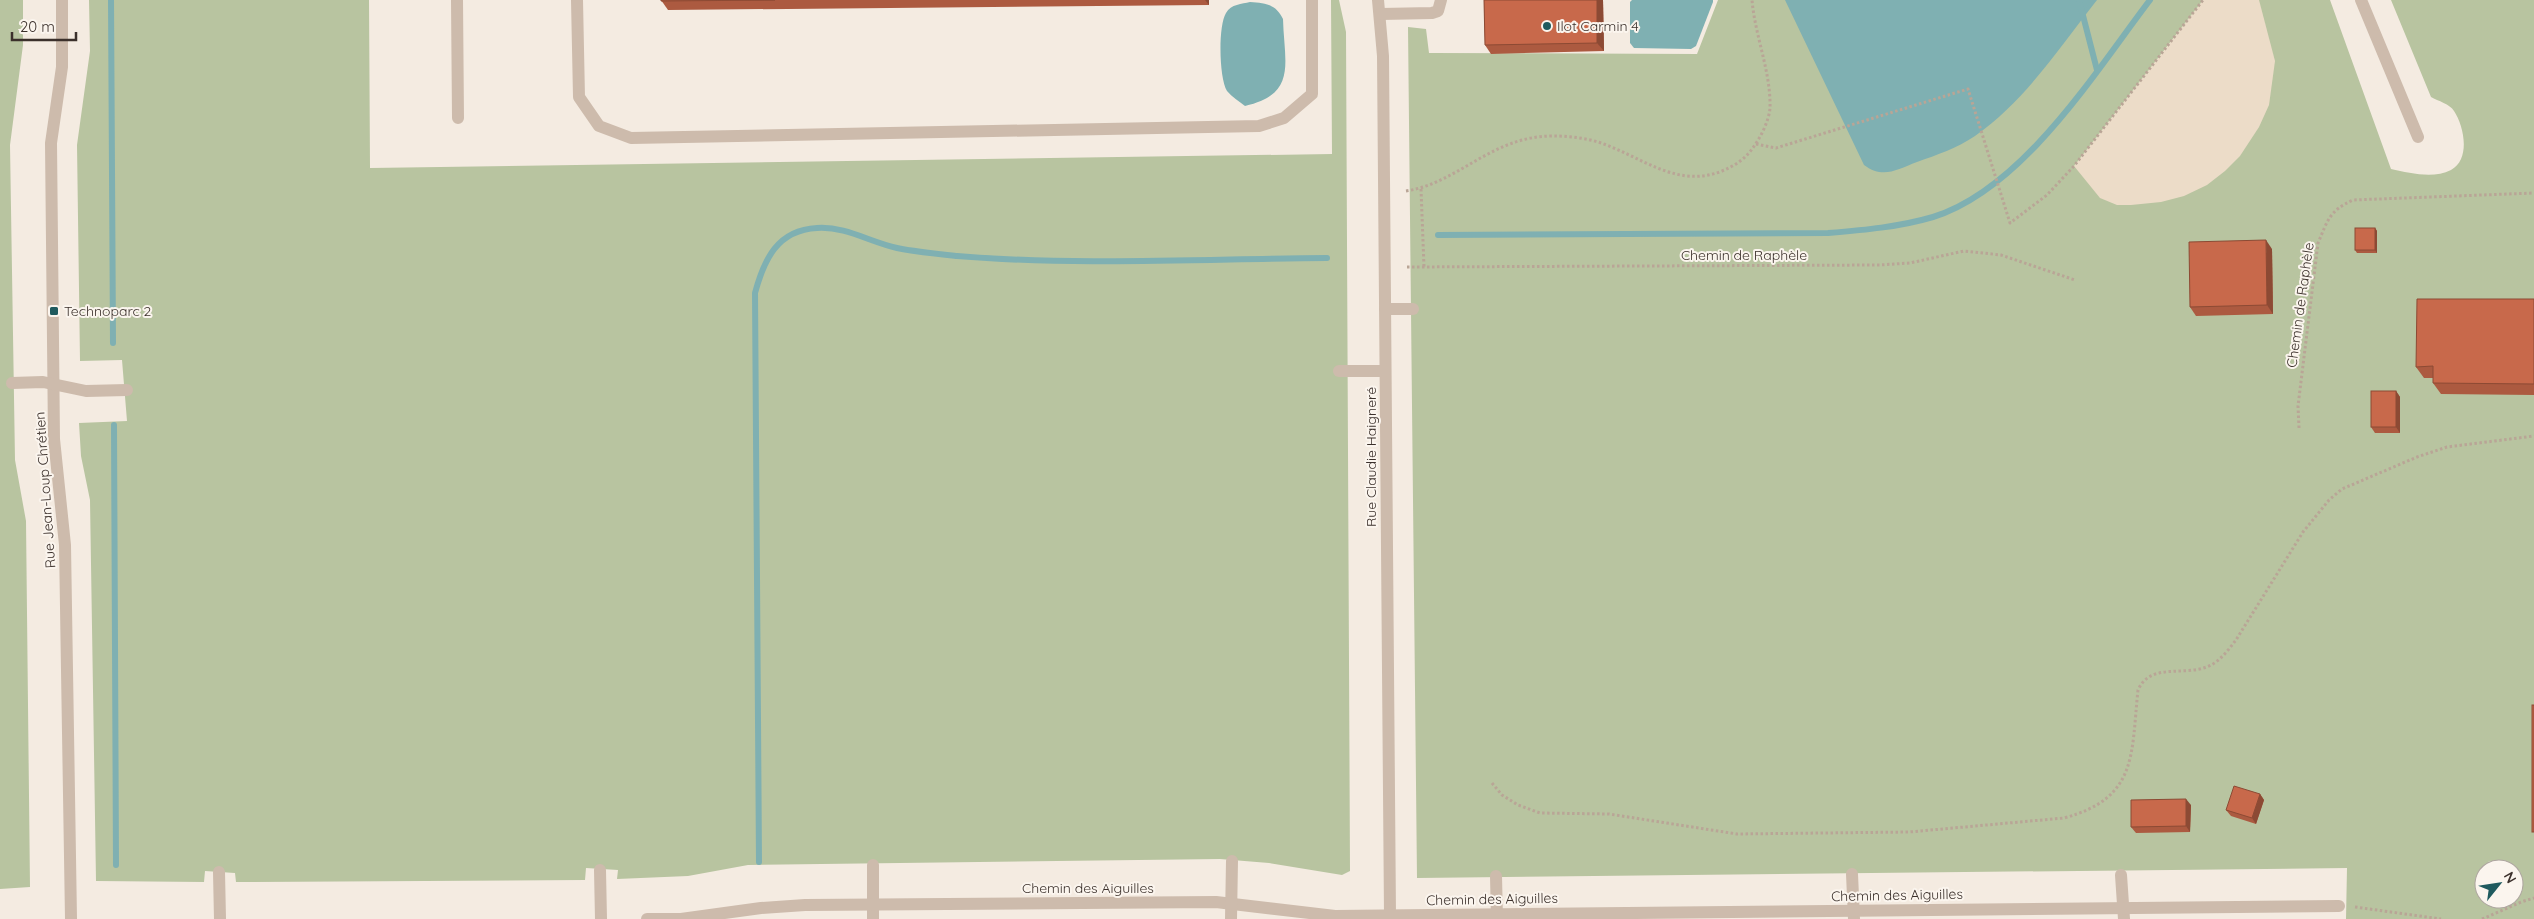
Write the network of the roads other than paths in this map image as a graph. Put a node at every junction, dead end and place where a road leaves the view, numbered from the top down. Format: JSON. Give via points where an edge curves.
{"nodes":[{"id":1,"x":62,"y":0,"type":"edge"},
{"id":2,"x":457,"y":0,"type":"edge"},
{"id":3,"x":577,"y":0,"type":"edge"},
{"id":4,"x":1312,"y":0,"type":"edge"},
{"id":5,"x":1378,"y":0,"type":"edge"},
{"id":6,"x":1441,"y":0,"type":"edge"},
{"id":7,"x":2361,"y":0,"type":"edge"},
{"id":8,"x":1381,"y":14,"type":"junction"},
{"id":9,"x":458,"y":118,"type":"dead end"},
{"id":10,"x":2418,"y":136,"type":"dead end"},
{"id":11,"x":1385,"y":309,"type":"junction"},
{"id":12,"x":1413,"y":309,"type":"dead end"},
{"id":13,"x":1339,"y":371,"type":"dead end"},
{"id":14,"x":1386,"y":371,"type":"junction"},
{"id":15,"x":12,"y":383,"type":"dead end"},
{"id":16,"x":54,"y":384,"type":"junction"},
{"id":17,"x":127,"y":390,"type":"dead end"},
{"id":18,"x":1232,"y":861,"type":"dead end"},
{"id":19,"x":873,"y":864,"type":"dead end"},
{"id":20,"x":600,"y":870,"type":"dead end"},
{"id":21,"x":219,"y":872,"type":"dead end"},
{"id":22,"x":1852,"y":874,"type":"dead end"},
{"id":23,"x":2121,"y":875,"type":"dead end"},
{"id":24,"x":1496,"y":876,"type":"dead end"},
{"id":25,"x":1232,"y":903,"type":"junction"},
{"id":26,"x":873,"y":905,"type":"junction"},
{"id":27,"x":2339,"y":906,"type":"road end"},
{"id":28,"x":2124,"y":913,"type":"edge"},
{"id":29,"x":1390,"y":915,"type":"junction"},
{"id":30,"x":1854,"y":915,"type":"edge"},
{"id":31,"x":1497,"y":916,"type":"edge"},
{"id":32,"x":71,"y":919,"type":"edge"},
{"id":33,"x":220,"y":919,"type":"edge"},
{"id":34,"x":601,"y":919,"type":"edge"},
{"id":35,"x":647,"y":919,"type":"edge"},
{"id":36,"x":873,"y":919,"type":"edge"},
{"id":37,"x":1231,"y":919,"type":"edge"}],
"edges":[{"from":1,"to":16,"type":"street","name":"Rue Jean-Loup Chrétien","via":[[62,67],[50,143]]},
{"from":2,"to":9,"type":"street"},
{"from":3,"to":4,"type":"street","via":[[579,97],[599,126],[631,138],[1259,126],[1284,118],[1312,94]]},
{"from":5,"to":8,"type":"street","name":"Rue Claudie Haigneré"},
{"from":6,"to":8,"type":"street","via":[[1438,11],[1432,13]]},
{"from":7,"to":10,"type":"street"},
{"from":8,"to":11,"type":"street","name":"Rue Claudie Haigneré"},
{"from":11,"to":12,"type":"street"},
{"from":11,"to":14,"type":"street","name":"Rue Claudie Haigneré"},
{"from":13,"to":14,"type":"street"},
{"from":14,"to":29,"type":"street","name":"Rue Claudie Haigneré"},
{"from":15,"to":16,"type":"street"},
{"from":16,"to":17,"type":"street","via":[[86,391]]},
{"from":16,"to":32,"type":"street","name":"Rue Jean-Loup Chrétien","via":[[54,439],[65,545]]},
{"from":18,"to":25,"type":"street"},
{"from":19,"to":26,"type":"street"},
{"from":20,"to":34,"type":"street"},
{"from":21,"to":33,"type":"street"},
{"from":22,"to":30,"type":"street"},
{"from":23,"to":28,"type":"street"},
{"from":24,"to":31,"type":"street"},
{"from":25,"to":26,"type":"street","name":"Chemin des Aiguilles"},
{"from":25,"to":29,"type":"street","name":"Chemin des Aiguilles","via":[[1335,916]]},
{"from":25,"to":37,"type":"street"},
{"from":26,"to":35,"type":"street","name":"Chemin des Aiguilles","via":[[761,908],[681,919]]},
{"from":26,"to":36,"type":"street"},
{"from":27,"to":28,"type":"street","name":"Chemin des Aiguilles"},
{"from":28,"to":30,"type":"street","name":"Chemin des Aiguilles"},
{"from":29,"to":31,"type":"street","name":"Chemin des Aiguilles"},
{"from":30,"to":31,"type":"street","name":"Chemin des Aiguilles"}]}
